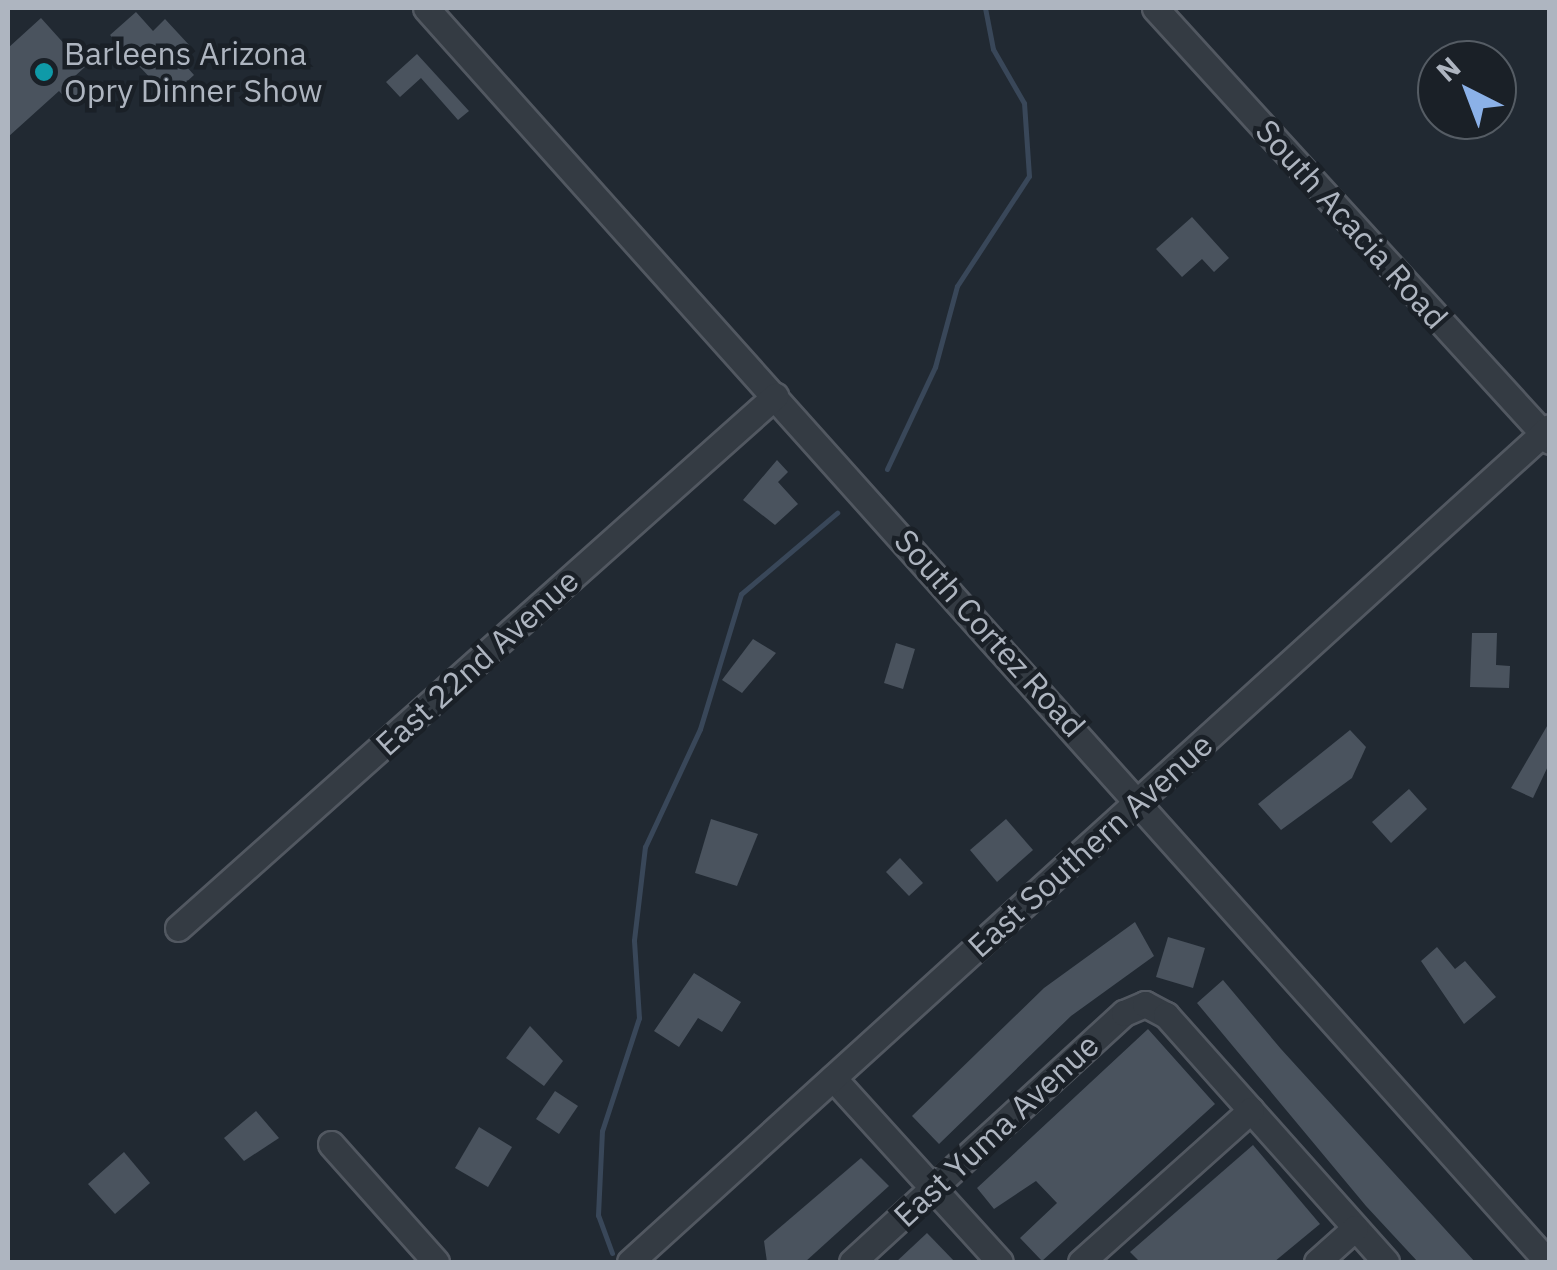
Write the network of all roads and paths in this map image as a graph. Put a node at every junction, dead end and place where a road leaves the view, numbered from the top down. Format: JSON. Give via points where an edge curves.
{"nodes":[{"id":1,"x":426,"y":8,"type":"edge"},
{"id":2,"x":1155,"y":8,"type":"edge"},
{"id":3,"x":775,"y":396,"type":"junction"},
{"id":4,"x":1547,"y":434,"type":"edge"},
{"id":5,"x":1139,"y":800,"type":"junction"},
{"id":6,"x":178,"y":928,"type":"dead end"},
{"id":7,"x":833,"y":1078,"type":"junction"},
{"id":8,"x":1251,"y":1110,"type":"junction"},
{"id":9,"x":331,"y":1144,"type":"dead end"},
{"id":10,"x":933,"y":1188,"type":"junction"},
{"id":11,"x":1355,"y":1228,"type":"junction"},
{"id":12,"x":436,"y":1262,"type":"edge"},
{"id":13,"x":630,"y":1262,"type":"edge"},
{"id":14,"x":852,"y":1262,"type":"edge"},
{"id":15,"x":1000,"y":1262,"type":"edge"},
{"id":16,"x":1081,"y":1262,"type":"edge"},
{"id":17,"x":1317,"y":1262,"type":"edge"},
{"id":18,"x":1386,"y":1262,"type":"edge"},
{"id":19,"x":1548,"y":1262,"type":"edge"}],
"edges":[{"from":1,"to":3,"type":"street","name":"South Cortez Road"},
{"from":2,"to":4,"type":"street","name":"South Acacia Road"},
{"from":3,"to":5,"type":"street","name":"South Cortez Road"},
{"from":3,"to":6,"type":"street","name":"East 22nd Avenue"},
{"from":4,"to":5,"type":"street","name":"East Southern Avenue"},
{"from":5,"to":7,"type":"street","name":"East Southern Avenue"},
{"from":5,"to":19,"type":"street","name":"South Cortez Road"},
{"from":7,"to":10,"type":"street"},
{"from":7,"to":13,"type":"street","name":"East Southern Avenue"},
{"from":8,"to":10,"type":"street","name":"East Yuma Avenue","via":[[1145,1004],[1124,1012]]},
{"from":8,"to":11,"type":"street"},
{"from":8,"to":16,"type":"street"},
{"from":9,"to":12,"type":"street"},
{"from":10,"to":14,"type":"street","name":"East Yuma Avenue"},
{"from":10,"to":15,"type":"street"},
{"from":11,"to":17,"type":"street"},
{"from":11,"to":18,"type":"street"}]}
